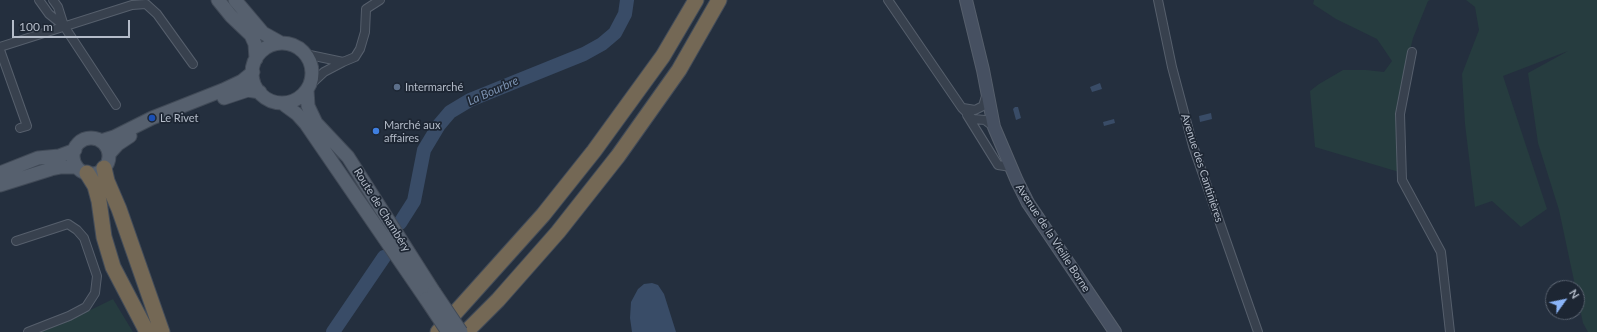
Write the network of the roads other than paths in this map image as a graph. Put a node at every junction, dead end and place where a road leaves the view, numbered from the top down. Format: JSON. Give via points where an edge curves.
{"nodes":[{"id":1,"x":39,"y":0,"type":"edge"},
{"id":2,"x":53,"y":0,"type":"edge"},
{"id":3,"x":218,"y":0,"type":"edge"},
{"id":4,"x":235,"y":0,"type":"edge"},
{"id":5,"x":380,"y":0,"type":"edge"},
{"id":6,"x":696,"y":0,"type":"edge"},
{"id":7,"x":719,"y":0,"type":"edge"},
{"id":8,"x":888,"y":0,"type":"edge"},
{"id":9,"x":966,"y":0,"type":"edge"},
{"id":10,"x":1158,"y":0,"type":"edge"},
{"id":11,"x":64,"y":26,"type":"junction"},
{"id":12,"x":281,"y":43,"type":"junction"},
{"id":13,"x":0,"y":47,"type":"edge"},
{"id":14,"x":0,"y":50,"type":"edge"},
{"id":15,"x":1412,"y":52,"type":"dead end"},
{"id":16,"x":305,"y":54,"type":"junction"},
{"id":17,"x":256,"y":59,"type":"junction"},
{"id":18,"x":343,"y":62,"type":"junction"},
{"id":19,"x":193,"y":64,"type":"dead end"},
{"id":20,"x":253,"y":72,"type":"junction"},
{"id":21,"x":309,"y":88,"type":"junction"},
{"id":22,"x":260,"y":92,"type":"junction"},
{"id":23,"x":988,"y":92,"type":"junction"},
{"id":24,"x":282,"y":103,"type":"junction"},
{"id":25,"x":116,"y":105,"type":"dead end"},
{"id":26,"x":962,"y":108,"type":"junction"},
{"id":27,"x":994,"y":127,"type":"junction"},
{"id":28,"x":20,"y":128,"type":"dead end"},
{"id":29,"x":101,"y":141,"type":"junction"},
{"id":30,"x":74,"y":150,"type":"junction"},
{"id":31,"x":107,"y":161,"type":"junction"},
{"id":32,"x":1011,"y":167,"type":"junction"},
{"id":33,"x":82,"y":170,"type":"junction"},
{"id":34,"x":0,"y":173,"type":"edge"},
{"id":35,"x":0,"y":185,"type":"edge"},
{"id":36,"x":16,"y":241,"type":"dead end"},
{"id":37,"x":430,"y":296,"type":"junction"},
{"id":38,"x":498,"y":300,"type":"junction"},
{"id":39,"x":28,"y":332,"type":"edge"},
{"id":40,"x":147,"y":332,"type":"edge"},
{"id":41,"x":162,"y":332,"type":"edge"},
{"id":42,"x":438,"y":332,"type":"edge"},
{"id":43,"x":448,"y":332,"type":"edge"},
{"id":44,"x":461,"y":332,"type":"edge"},
{"id":45,"x":466,"y":332,"type":"edge"},
{"id":46,"x":478,"y":332,"type":"edge"},
{"id":47,"x":1115,"y":332,"type":"edge"},
{"id":48,"x":1258,"y":332,"type":"edge"},
{"id":49,"x":1450,"y":332,"type":"edge"}],
"edges":[{"from":1,"to":11,"type":"street","via":[[49,14]]},
{"from":2,"to":11,"type":"street"},
{"from":3,"to":17,"type":"main road","via":[[251,36],[255,44]]},
{"from":4,"to":12,"type":"main road","via":[[263,33]]},
{"from":5,"to":18,"type":"street","via":[[366,9],[363,42],[355,57]]},
{"from":6,"to":42,"type":"highway","via":[[663,56],[594,151],[543,215]]},
{"from":7,"to":38,"type":"highway","via":[[679,70],[618,156],[558,232]]},
{"from":8,"to":26,"type":"street"},
{"from":9,"to":23,"type":"main road","name":"Avenue de la Vieille Borne"},
{"from":10,"to":48,"type":"street","name":"Avenue des Cantinières","via":[[1172,68],[1193,146]]},
{"from":11,"to":13,"type":"street"},
{"from":11,"to":19,"type":"street","via":[[132,5],[146,4],[157,14]]},
{"from":11,"to":25,"type":"street"},
{"from":12,"to":16,"type":"main road","via":[[298,48]]},
{"from":12,"to":17,"type":"main road","via":[[266,48]]},
{"from":14,"to":28,"type":"street","via":[[27,126]]},
{"from":15,"to":49,"type":"street","via":[[1400,114],[1402,180],[1441,252]]},
{"from":16,"to":18,"type":"street"},
{"from":16,"to":21,"type":"main road","via":[[312,74]]},
{"from":17,"to":20,"type":"main road"},
{"from":18,"to":21,"type":"street","via":[[324,72]]},
{"from":20,"to":22,"type":"main road","via":[[253,79]]},
{"from":20,"to":29,"type":"main road","via":[[235,84]]},
{"from":21,"to":24,"type":"main road","via":[[295,100]]},
{"from":21,"to":37,"type":"main road","name":"Route de Chambéry","via":[[308,106],[316,123],[348,157]]},
{"from":22,"to":24,"type":"main road","via":[[270,100]]},
{"from":22,"to":31,"type":"main road","via":[[239,92],[146,128],[118,144]]},
{"from":23,"to":26,"type":"street","via":[[983,106],[975,110]]},
{"from":23,"to":27,"type":"main road","name":"Avenue de la Vieille Borne"},
{"from":24,"to":37,"type":"main road","name":"Route de Chambéry","via":[[306,124]]},
{"from":26,"to":27,"type":"street","via":[[973,119],[984,120]]},
{"from":26,"to":32,"type":"street","via":[[998,165]]},
{"from":27,"to":32,"type":"main road","name":"Avenue de la Vieille Borne"},
{"from":29,"to":30,"type":"main road","via":[[83,140]]},
{"from":29,"to":31,"type":"main road","via":[[106,147]]},
{"from":30,"to":33,"type":"main road","via":[[74,162]]},
{"from":30,"to":34,"type":"main road","via":[[59,156],[38,158]]},
{"from":31,"to":33,"type":"main road","via":[[100,172]]},
{"from":31,"to":41,"type":"highway","via":[[107,181]]},
{"from":32,"to":47,"type":"main road","name":"Avenue de la Vieille Borne","via":[[1028,203]]},
{"from":33,"to":35,"type":"main road","via":[[61,167],[50,169]]},
{"from":33,"to":40,"type":"highway","via":[[95,186],[104,237],[113,267]]},
{"from":36,"to":39,"type":"street","via":[[68,224],[78,230],[84,238],[97,276],[94,293],[86,306],[69,316]]},
{"from":37,"to":43,"type":"main road","name":"Route de Chambéry","bridge":true},
{"from":37,"to":44,"type":"main road","name":"Route de Chambéry","bridge":true},
{"from":38,"to":45,"type":"highway"},
{"from":38,"to":46,"type":"highway"}]}
